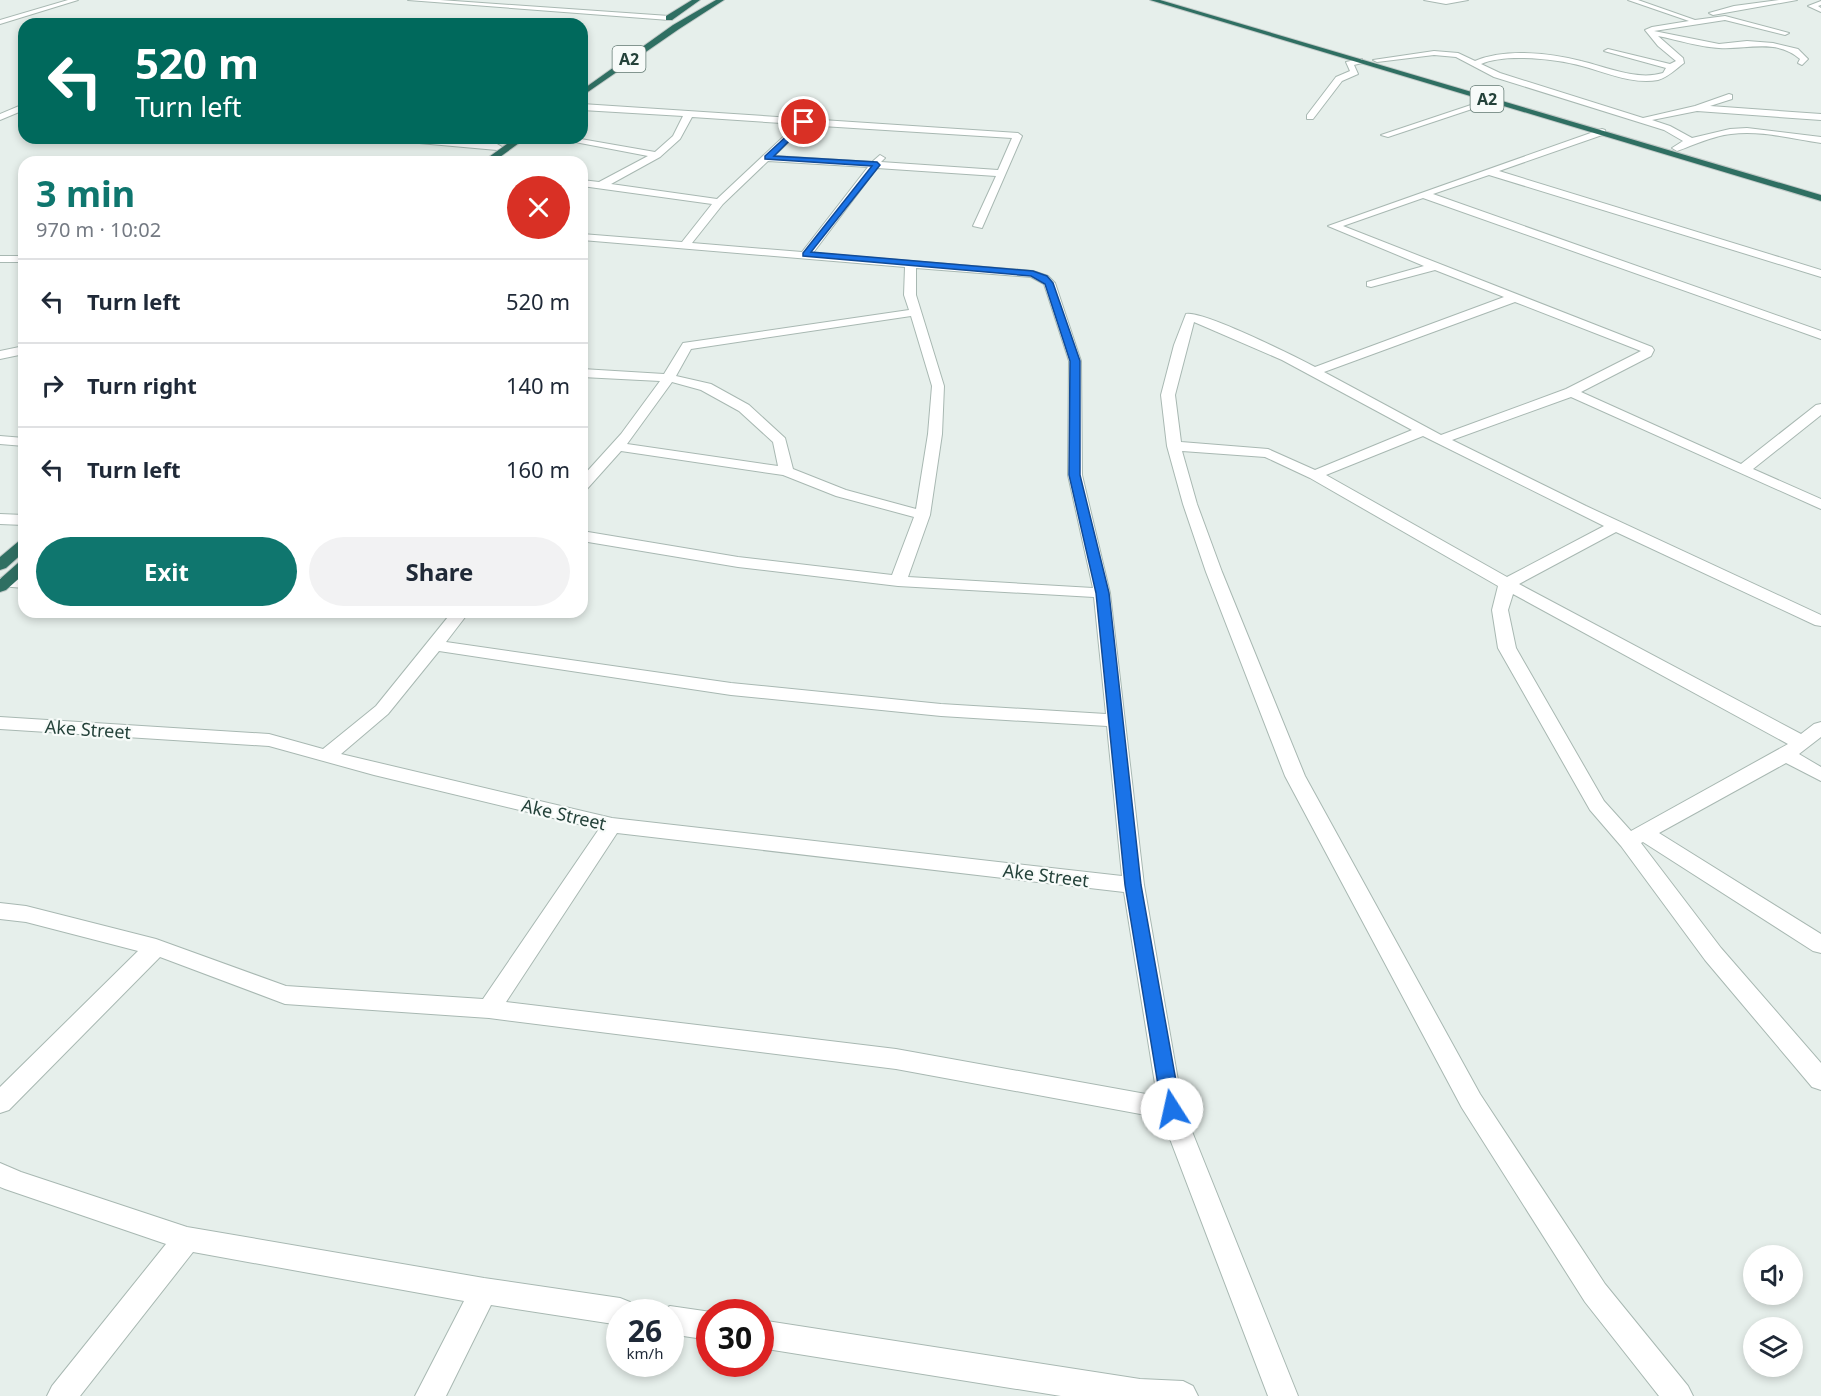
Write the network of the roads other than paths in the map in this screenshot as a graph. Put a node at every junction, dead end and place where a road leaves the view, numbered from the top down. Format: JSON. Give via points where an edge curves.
{"nodes":[{"id":1,"x":41,"y":0,"type":"edge"},
{"id":2,"x":75,"y":0,"type":"edge"},
{"id":3,"x":411,"y":0,"type":"edge"},
{"id":4,"x":484,"y":0,"type":"edge"},
{"id":5,"x":697,"y":0,"type":"edge"},
{"id":6,"x":704,"y":0,"type":"edge"},
{"id":7,"x":712,"y":0,"type":"edge"},
{"id":8,"x":721,"y":0,"type":"edge"},
{"id":9,"x":1153,"y":0,"type":"edge"},
{"id":10,"x":1166,"y":0,"type":"edge"},
{"id":11,"x":1427,"y":0,"type":"edge"},
{"id":12,"x":1465,"y":0,"type":"edge"},
{"id":13,"x":1631,"y":0,"type":"edge"},
{"id":14,"x":1794,"y":0,"type":"edge"},
{"id":15,"x":1821,"y":3,"type":"edge"},
{"id":16,"x":61,"y":4,"type":"junction"},
{"id":17,"x":474,"y":4,"type":"junction"},
{"id":18,"x":1723,"y":4,"type":"dead end"},
{"id":19,"x":583,"y":6,"type":"dead end"},
{"id":20,"x":1734,"y":8,"type":"junction"},
{"id":21,"x":1821,"y":10,"type":"edge"},
{"id":22,"x":573,"y":11,"type":"junction"},
{"id":23,"x":1683,"y":17,"type":"junction"},
{"id":24,"x":669,"y":18,"type":"junction"},
{"id":25,"x":1696,"y":21,"type":"junction"},
{"id":26,"x":0,"y":22,"type":"edge"},
{"id":27,"x":676,"y":27,"type":"junction"},
{"id":28,"x":1651,"y":33,"type":"junction"},
{"id":29,"x":1785,"y":33,"type":"dead end"},
{"id":30,"x":640,"y":40,"type":"dead end"},
{"id":31,"x":1608,"y":51,"type":"dead end"},
{"id":32,"x":1377,"y":60,"type":"junction"},
{"id":33,"x":1359,"y":61,"type":"junction"},
{"id":34,"x":1477,"y":63,"type":"junction"},
{"id":35,"x":1802,"y":63,"type":"dead end"},
{"id":36,"x":1671,"y":67,"type":"junction"},
{"id":37,"x":588,"y":80,"type":"edge"},
{"id":38,"x":588,"y":90,"type":"edge"},
{"id":39,"x":1729,"y":97,"type":"dead end"},
{"id":40,"x":1492,"y":101,"type":"junction"},
{"id":41,"x":8,"y":102,"type":"dead end"},
{"id":42,"x":18,"y":104,"type":"edge"},
{"id":43,"x":588,"y":107,"type":"edge"},
{"id":44,"x":18,"y":108,"type":"edge"},
{"id":45,"x":1698,"y":108,"type":"junction"},
{"id":46,"x":689,"y":114,"type":"junction"},
{"id":47,"x":0,"y":117,"type":"edge"},
{"id":48,"x":1310,"y":117,"type":"dead end"},
{"id":49,"x":1821,"y":117,"type":"edge"},
{"id":50,"x":1644,"y":120,"type":"junction"},
{"id":51,"x":804,"y":122,"type":"junction"},
{"id":52,"x":1602,"y":132,"type":"junction"},
{"id":53,"x":1385,"y":135,"type":"dead end"},
{"id":54,"x":1821,"y":140,"type":"edge"},
{"id":55,"x":1690,"y":141,"type":"junction"},
{"id":56,"x":588,"y":143,"type":"edge"},
{"id":57,"x":463,"y":144,"type":"edge"},
{"id":58,"x":501,"y":144,"type":"edge"},
{"id":59,"x":513,"y":144,"type":"edge"},
{"id":60,"x":497,"y":147,"type":"junction"},
{"id":61,"x":1677,"y":148,"type":"junction"},
{"id":62,"x":883,"y":154,"type":"dead end"},
{"id":63,"x":657,"y":155,"type":"junction"},
{"id":64,"x":484,"y":156,"type":"edge"},
{"id":65,"x":496,"y":156,"type":"edge"},
{"id":66,"x":768,"y":158,"type":"junction"},
{"id":67,"x":877,"y":165,"type":"junction"},
{"id":68,"x":1488,"y":171,"type":"junction"},
{"id":69,"x":1000,"y":173,"type":"junction"},
{"id":70,"x":588,"y":184,"type":"edge"},
{"id":71,"x":600,"y":186,"type":"junction"},
{"id":72,"x":1821,"y":190,"type":"edge"},
{"id":73,"x":1425,"y":195,"type":"junction"},
{"id":74,"x":1821,"y":198,"type":"edge"},
{"id":75,"x":719,"y":202,"type":"junction"},
{"id":76,"x":978,"y":226,"type":"dead end"},
{"id":77,"x":588,"y":238,"type":"edge"},
{"id":78,"x":684,"y":246,"type":"junction"},
{"id":79,"x":806,"y":254,"type":"junction"},
{"id":80,"x":0,"y":259,"type":"edge"},
{"id":81,"x":18,"y":260,"type":"edge"},
{"id":82,"x":911,"y":265,"type":"junction"},
{"id":83,"x":1436,"y":266,"type":"junction"},
{"id":84,"x":1821,"y":274,"type":"edge"},
{"id":85,"x":1371,"y":284,"type":"dead end"},
{"id":86,"x":1516,"y":297,"type":"junction"},
{"id":87,"x":916,"y":312,"type":"junction"},
{"id":88,"x":1821,"y":335,"type":"edge"},
{"id":89,"x":18,"y":351,"type":"edge"},
{"id":90,"x":0,"y":355,"type":"edge"},
{"id":91,"x":1315,"y":371,"type":"junction"},
{"id":92,"x":588,"y":373,"type":"edge"},
{"id":93,"x":670,"y":378,"type":"junction"},
{"id":94,"x":1571,"y":392,"type":"junction"},
{"id":95,"x":1821,"y":408,"type":"edge"},
{"id":96,"x":1423,"y":431,"type":"junction"},
{"id":97,"x":0,"y":440,"type":"edge"},
{"id":98,"x":1440,"y":440,"type":"junction"},
{"id":99,"x":18,"y":442,"type":"edge"},
{"id":100,"x":1174,"y":446,"type":"junction"},
{"id":101,"x":619,"y":447,"type":"junction"},
{"id":102,"x":1742,"y":470,"type":"junction"},
{"id":103,"x":786,"y":471,"type":"junction"},
{"id":104,"x":1315,"y":475,"type":"junction"},
{"id":105,"x":588,"y":480,"type":"edge"},
{"id":106,"x":1821,"y":506,"type":"edge"},
{"id":107,"x":922,"y":515,"type":"junction"},
{"id":108,"x":0,"y":519,"type":"edge"},
{"id":109,"x":18,"y":520,"type":"edge"},
{"id":110,"x":1616,"y":526,"type":"junction"},
{"id":111,"x":588,"y":537,"type":"edge"},
{"id":112,"x":18,"y":549,"type":"edge"},
{"id":113,"x":0,"y":565,"type":"edge"},
{"id":114,"x":18,"y":571,"type":"edge"},
{"id":115,"x":898,"y":581,"type":"junction"},
{"id":116,"x":18,"y":584,"type":"edge"},
{"id":117,"x":3,"y":585,"type":"edge"},
{"id":118,"x":1507,"y":585,"type":"junction"},
{"id":119,"x":1102,"y":593,"type":"junction"},
{"id":120,"x":456,"y":618,"type":"edge"},
{"id":121,"x":1821,"y":621,"type":"edge"},
{"id":122,"x":434,"y":645,"type":"junction"},
{"id":123,"x":1117,"y":721,"type":"junction"},
{"id":124,"x":0,"y":723,"type":"edge"},
{"id":125,"x":1821,"y":728,"type":"edge"},
{"id":126,"x":1793,"y":748,"type":"junction"},
{"id":127,"x":328,"y":756,"type":"junction"},
{"id":128,"x":1821,"y":775,"type":"edge"},
{"id":129,"x":612,"y":825,"type":"junction"},
{"id":130,"x":1636,"y":837,"type":"junction"},
{"id":131,"x":1133,"y":885,"type":"junction"},
{"id":132,"x":0,"y":911,"type":"edge"},
{"id":133,"x":1821,"y":945,"type":"edge"},
{"id":134,"x":156,"y":947,"type":"junction"},
{"id":135,"x":489,"y":1009,"type":"junction"},
{"id":136,"x":1821,"y":1080,"type":"edge"},
{"id":137,"x":0,"y":1103,"type":"edge"},
{"id":138,"x":1172,"y":1109,"type":"junction"},
{"id":139,"x":0,"y":1174,"type":"edge"},
{"id":140,"x":187,"y":1239,"type":"junction"},
{"id":141,"x":484,"y":1291,"type":"junction"},
{"id":142,"x":606,"y":1310,"type":"edge"},
{"id":143,"x":774,"y":1336,"type":"edge"},
{"id":144,"x":62,"y":1396,"type":"edge"},
{"id":145,"x":430,"y":1396,"type":"edge"},
{"id":146,"x":1183,"y":1396,"type":"edge"},
{"id":147,"x":1283,"y":1396,"type":"edge"},
{"id":148,"x":1678,"y":1396,"type":"edge"}],
"edges":[{"from":1,"to":16,"type":"street"},
{"from":2,"to":16,"type":"street"},
{"from":3,"to":17,"type":"street"},
{"from":4,"to":17,"type":"street"},
{"from":5,"to":24,"type":"highway"},
{"from":6,"to":24,"type":"highway","number":"A2","via":[[662,26]]},
{"from":7,"to":27,"type":"highway","number":"A2"},
{"from":8,"to":27,"type":"highway"},
{"from":9,"to":33,"type":"highway","number":"A2"},
{"from":10,"to":32,"type":"highway","number":"A2"},
{"from":11,"to":12,"type":"street"},
{"from":13,"to":23,"type":"street"},
{"from":14,"to":20,"type":"street"},
{"from":15,"to":21,"type":"street","via":[[1811,6]]},
{"from":16,"to":26,"type":"street"},
{"from":17,"to":22,"type":"street"},
{"from":18,"to":20,"type":"street"},
{"from":19,"to":22,"type":"street"},
{"from":20,"to":23,"type":"street"},
{"from":22,"to":24,"type":"street"},
{"from":23,"to":25,"type":"street"},
{"from":25,"to":28,"type":"street","via":[[1652,29]]},
{"from":25,"to":29,"type":"street","via":[[1728,19]]},
{"from":27,"to":38,"type":"highway","number":"A2"},
{"from":28,"to":35,"type":"street","via":[[1719,46],[1773,45],[1800,54]]},
{"from":28,"to":36,"type":"street","via":[[1680,60]]},
{"from":30,"to":37,"type":"highway","number":"A2"},
{"from":31,"to":36,"type":"street"},
{"from":32,"to":34,"type":"street","via":[[1444,53]]},
{"from":32,"to":61,"type":"highway","number":"A2"},
{"from":33,"to":40,"type":"highway","number":"A2"},
{"from":33,"to":48,"type":"street","via":[[1349,64],[1355,72],[1339,79]]},
{"from":34,"to":36,"type":"street","via":[[1488,58],[1553,59],[1639,78],[1661,76],[1669,73]]},
{"from":34,"to":50,"type":"street","via":[[1497,75]]},
{"from":39,"to":45,"type":"street"},
{"from":40,"to":52,"type":"highway","number":"A2"},
{"from":40,"to":53,"type":"street"},
{"from":41,"to":42,"type":"street"},
{"from":43,"to":46,"type":"street"},
{"from":44,"to":47,"type":"street"},
{"from":45,"to":49,"type":"street"},
{"from":45,"to":50,"type":"street"},
{"from":46,"to":51,"type":"street"},
{"from":46,"to":63,"type":"street","via":[[677,136]]},
{"from":50,"to":55,"type":"street"},
{"from":51,"to":66,"type":"street"},
{"from":51,"to":69,"type":"street","via":[[1018,136]]},
{"from":52,"to":68,"type":"street"},
{"from":52,"to":74,"type":"highway","number":"A2"},
{"from":54,"to":55,"type":"street","via":[[1743,130]]},
{"from":55,"to":61,"type":"street"},
{"from":56,"to":63,"type":"street"},
{"from":57,"to":60,"type":"street"},
{"from":58,"to":60,"type":"highway"},
{"from":59,"to":65,"type":"highway"},
{"from":60,"to":64,"type":"highway"},
{"from":61,"to":72,"type":"highway","number":"A2"},
{"from":62,"to":67,"type":"street"},
{"from":63,"to":71,"type":"street"},
{"from":66,"to":67,"type":"street"},
{"from":66,"to":75,"type":"street"},
{"from":67,"to":69,"type":"street"},
{"from":67,"to":79,"type":"street"},
{"from":68,"to":73,"type":"street"},
{"from":68,"to":84,"type":"street"},
{"from":69,"to":76,"type":"street"},
{"from":70,"to":71,"type":"street"},
{"from":71,"to":75,"type":"street"},
{"from":73,"to":83,"type":"street","via":[[1333,226]]},
{"from":73,"to":88,"type":"street"},
{"from":75,"to":78,"type":"street"},
{"from":77,"to":78,"type":"street"},
{"from":78,"to":79,"type":"street"},
{"from":79,"to":82,"type":"street"},
{"from":80,"to":81,"type":"street"},
{"from":82,"to":87,"type":"street","via":[[910,295]]},
{"from":82,"to":119,"type":"street","via":[[1033,274],[1049,283],[1075,361],[1075,475]]},
{"from":83,"to":85,"type":"street"},
{"from":83,"to":86,"type":"street"},
{"from":86,"to":91,"type":"street"},
{"from":86,"to":94,"type":"street","via":[[1648,350]]},
{"from":87,"to":93,"type":"street","via":[[687,346]]},
{"from":87,"to":107,"type":"street","via":[[938,386]]},
{"from":89,"to":90,"type":"street"},
{"from":91,"to":96,"type":"street"},
{"from":91,"to":100,"type":"street","via":[[1220,327],[1190,318],[1168,395]]},
{"from":92,"to":93,"type":"street"},
{"from":93,"to":101,"type":"street"},
{"from":93,"to":103,"type":"street","via":[[706,387],[744,408],[780,441]]},
{"from":94,"to":98,"type":"street"},
{"from":94,"to":102,"type":"street"},
{"from":95,"to":102,"type":"street"},
{"from":96,"to":98,"type":"street"},
{"from":96,"to":104,"type":"street"},
{"from":97,"to":99,"type":"street"},
{"from":98,"to":110,"type":"street"},
{"from":100,"to":104,"type":"street","via":[[1268,453]]},
{"from":100,"to":148,"type":"street","via":[[1214,572],[1295,776],[1471,1101],[1595,1293]]},
{"from":101,"to":103,"type":"street"},
{"from":101,"to":105,"type":"street"},
{"from":102,"to":106,"type":"street"},
{"from":103,"to":107,"type":"street","via":[[842,493]]},
{"from":104,"to":118,"type":"street"},
{"from":107,"to":115,"type":"street"},
{"from":108,"to":109,"type":"street"},
{"from":110,"to":118,"type":"street"},
{"from":110,"to":121,"type":"street"},
{"from":111,"to":115,"type":"street","via":[[738,562]]},
{"from":112,"to":113,"type":"highway"},
{"from":114,"to":117,"type":"highway"},
{"from":115,"to":119,"type":"street"},
{"from":116,"to":117,"type":"street"},
{"from":118,"to":126,"type":"street"},
{"from":118,"to":130,"type":"street","via":[[1500,610],[1507,648],[1597,805]]},
{"from":119,"to":123,"type":"street"},
{"from":120,"to":122,"type":"street"},
{"from":122,"to":123,"type":"street","via":[[731,689],[941,710]]},
{"from":122,"to":127,"type":"street","via":[[382,710]]},
{"from":123,"to":131,"type":"street"},
{"from":124,"to":127,"type":"street","name":"Ake Street","via":[[269,740]]},
{"from":125,"to":126,"type":"street"},
{"from":126,"to":128,"type":"street"},
{"from":126,"to":130,"type":"street"},
{"from":127,"to":129,"type":"street","name":"Ake Street"},
{"from":129,"to":131,"type":"street","name":"Ake Street"},
{"from":129,"to":135,"type":"street"},
{"from":130,"to":133,"type":"street"},
{"from":130,"to":136,"type":"street","via":[[1713,954]]},
{"from":131,"to":138,"type":"street"},
{"from":132,"to":134,"type":"street"},
{"from":134,"to":135,"type":"street","via":[[285,995]]},
{"from":134,"to":137,"type":"street"},
{"from":135,"to":138,"type":"street","via":[[896,1059]]},
{"from":138,"to":147,"type":"street"},
{"from":139,"to":140,"type":"street"},
{"from":140,"to":141,"type":"street"},
{"from":140,"to":144,"type":"street"},
{"from":141,"to":142,"type":"street"},
{"from":141,"to":145,"type":"street"},
{"from":143,"to":146,"type":"street","via":[[1140,1394]]}]}
